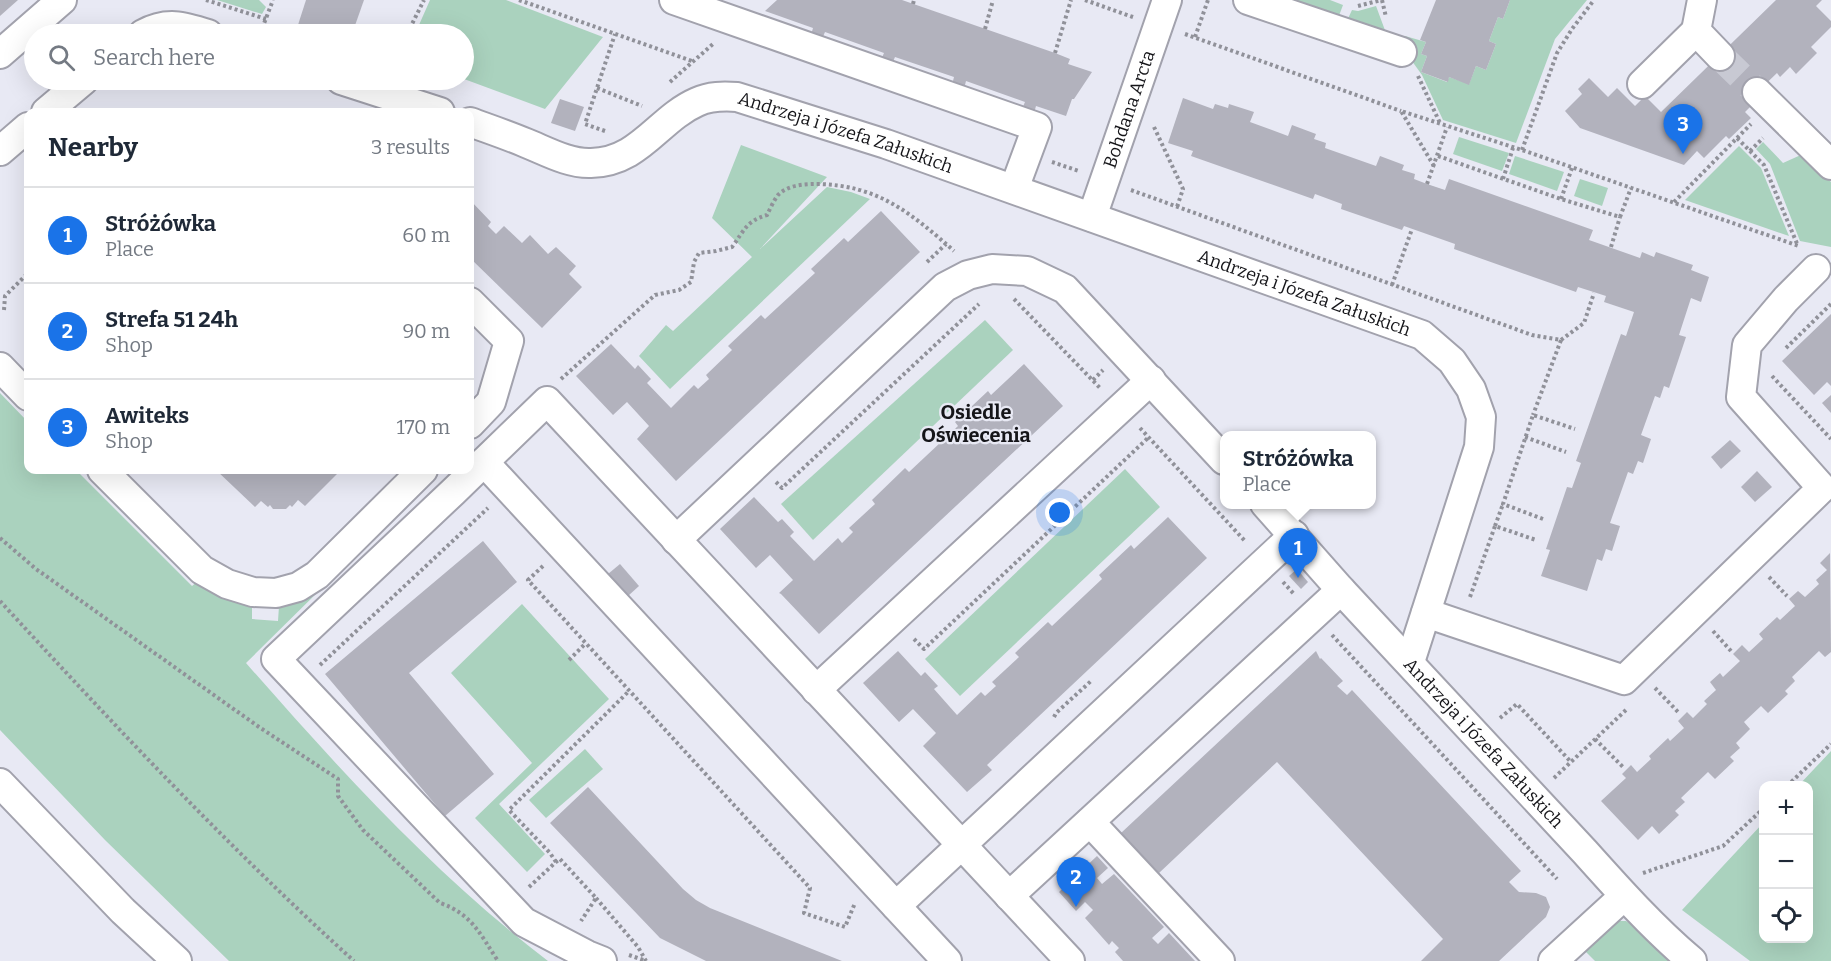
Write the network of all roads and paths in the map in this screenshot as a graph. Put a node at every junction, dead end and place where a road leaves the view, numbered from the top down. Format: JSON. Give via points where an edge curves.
{"nodes":[{"id":1,"x":62,"y":0,"type":"edge"},
{"id":2,"x":206,"y":0,"type":"edge"},
{"id":3,"x":273,"y":0,"type":"edge"},
{"id":4,"x":424,"y":0,"type":"edge"},
{"id":5,"x":519,"y":0,"type":"edge"},
{"id":6,"x":674,"y":0,"type":"edge"},
{"id":7,"x":993,"y":0,"type":"edge"},
{"id":8,"x":1071,"y":0,"type":"edge"},
{"id":9,"x":1085,"y":0,"type":"edge"},
{"id":10,"x":1167,"y":0,"type":"edge"},
{"id":11,"x":1208,"y":0,"type":"edge"},
{"id":12,"x":1248,"y":0,"type":"edge"},
{"id":13,"x":1594,"y":0,"type":"edge"},
{"id":14,"x":1701,"y":0,"type":"edge"},
{"id":15,"x":1137,"y":18,"type":"dead end"},
{"id":16,"x":266,"y":19,"type":"junction"},
{"id":17,"x":738,"y":23,"type":"junction"},
{"id":18,"x":34,"y":24,"type":"edge"},
{"id":19,"x":264,"y":24,"type":"edge"},
{"id":20,"x":412,"y":24,"type":"edge"},
{"id":21,"x":985,"y":29,"type":"dead end"},
{"id":22,"x":1696,"y":31,"type":"junction"},
{"id":23,"x":24,"y":33,"type":"edge"},
{"id":24,"x":1181,"y":33,"type":"dead end"},
{"id":25,"x":615,"y":34,"type":"junction"},
{"id":26,"x":1195,"y":38,"type":"junction"},
{"id":27,"x":1055,"y":53,"type":"dead end"},
{"id":28,"x":0,"y":54,"type":"edge"},
{"id":29,"x":1720,"y":56,"type":"tunnel mouth"},
{"id":30,"x":692,"y":61,"type":"junction"},
{"id":31,"x":1409,"y":63,"type":"joint"},
{"id":32,"x":668,"y":84,"type":"dead end"},
{"id":33,"x":1642,"y":84,"type":"dead end"},
{"id":34,"x":597,"y":88,"type":"junction"},
{"id":35,"x":72,"y":90,"type":"edge"},
{"id":36,"x":372,"y":90,"type":"edge"},
{"id":37,"x":1757,"y":92,"type":"tunnel mouth"},
{"id":38,"x":51,"y":108,"type":"edge"},
{"id":39,"x":428,"y":108,"type":"edge"},
{"id":40,"x":1401,"y":111,"type":"junction"},
{"id":41,"x":635,"y":113,"type":"dead end"},
{"id":42,"x":1150,"y":118,"type":"dead end"},
{"id":43,"x":474,"y":123,"type":"edge"},
{"id":44,"x":1440,"y":124,"type":"junction"},
{"id":45,"x":1447,"y":127,"type":"junction"},
{"id":46,"x":24,"y":130,"type":"edge"},
{"id":47,"x":612,"y":134,"type":"dead end"},
{"id":48,"x":1514,"y":148,"type":"junction"},
{"id":49,"x":1522,"y":150,"type":"junction"},
{"id":50,"x":0,"y":151,"type":"edge"},
{"id":51,"x":1438,"y":156,"type":"junction"},
{"id":52,"x":1831,"y":165,"type":"edge"},
{"id":53,"x":1434,"y":166,"type":"junction"},
{"id":54,"x":1572,"y":168,"type":"junction"},
{"id":55,"x":1503,"y":179,"type":"junction"},
{"id":56,"x":1427,"y":184,"type":"dead end"},
{"id":57,"x":1125,"y":188,"type":"dead end"},
{"id":58,"x":1631,"y":188,"type":"junction"},
{"id":59,"x":1014,"y":189,"type":"junction"},
{"id":60,"x":1561,"y":199,"type":"junction"},
{"id":61,"x":1674,"y":202,"type":"junction"},
{"id":62,"x":1176,"y":207,"type":"junction"},
{"id":63,"x":1092,"y":217,"type":"junction"},
{"id":64,"x":1620,"y":217,"type":"junction"},
{"id":65,"x":1412,"y":229,"type":"dead end"},
{"id":66,"x":946,"y":244,"type":"junction"},
{"id":67,"x":1798,"y":246,"type":"junction"},
{"id":68,"x":1611,"y":247,"type":"dead end"},
{"id":69,"x":1813,"y":259,"type":"junction"},
{"id":70,"x":921,"y":268,"type":"dead end"},
{"id":71,"x":968,"y":275,"type":"junction"},
{"id":72,"x":24,"y":277,"type":"edge"},
{"id":73,"x":1392,"y":285,"type":"junction"},
{"id":74,"x":1594,"y":292,"type":"dead end"},
{"id":75,"x":1012,"y":297,"type":"dead end"},
{"id":76,"x":982,"y":301,"type":"dead end"},
{"id":77,"x":1831,"y":304,"type":"edge"},
{"id":78,"x":474,"y":306,"type":"edge"},
{"id":79,"x":4,"y":310,"type":"dead end"},
{"id":80,"x":1561,"y":340,"type":"junction"},
{"id":81,"x":1781,"y":352,"type":"dead end"},
{"id":82,"x":0,"y":367,"type":"edge"},
{"id":83,"x":1764,"y":368,"type":"dead end"},
{"id":84,"x":1151,"y":380,"type":"junction"},
{"id":85,"x":24,"y":392,"type":"edge"},
{"id":86,"x":547,"y":401,"type":"junction"},
{"id":87,"x":1120,"y":408,"type":"junction"},
{"id":88,"x":1533,"y":415,"type":"junction"},
{"id":89,"x":474,"y":420,"type":"edge"},
{"id":90,"x":1575,"y":429,"type":"dead end"},
{"id":91,"x":1149,"y":437,"type":"junction"},
{"id":92,"x":1526,"y":437,"type":"junction"},
{"id":93,"x":1831,"y":439,"type":"edge"},
{"id":94,"x":1566,"y":452,"type":"dead end"},
{"id":95,"x":1220,"y":456,"type":"edge"},
{"id":96,"x":484,"y":462,"type":"junction"},
{"id":97,"x":474,"y":471,"type":"edge"},
{"id":98,"x":106,"y":474,"type":"edge"},
{"id":99,"x":419,"y":474,"type":"edge"},
{"id":100,"x":471,"y":474,"type":"edge"},
{"id":101,"x":770,"y":476,"type":"dead end"},
{"id":102,"x":1503,"y":504,"type":"junction"},
{"id":103,"x":497,"y":507,"type":"dead end"},
{"id":104,"x":1270,"y":509,"type":"edge"},
{"id":105,"x":1542,"y":519,"type":"dead end"},
{"id":106,"x":1495,"y":526,"type":"junction"},
{"id":107,"x":1294,"y":536,"type":"junction"},
{"id":108,"x":0,"y":538,"type":"edge"},
{"id":109,"x":676,"y":540,"type":"junction"},
{"id":110,"x":1536,"y":540,"type":"dead end"},
{"id":111,"x":548,"y":562,"type":"dead end"},
{"id":112,"x":1264,"y":562,"type":"junction"},
{"id":113,"x":1766,"y":574,"type":"dead end"},
{"id":114,"x":1341,"y":590,"type":"junction"},
{"id":115,"x":1787,"y":596,"type":"dead end"},
{"id":116,"x":1469,"y":599,"type":"dead end"},
{"id":117,"x":0,"y":601,"type":"edge"},
{"id":118,"x":1426,"y":613,"type":"junction"},
{"id":119,"x":1314,"y":615,"type":"junction"},
{"id":120,"x":1710,"y":628,"type":"dead end"},
{"id":121,"x":908,"y":633,"type":"dead end"},
{"id":122,"x":586,"y":643,"type":"junction"},
{"id":123,"x":1731,"y":651,"type":"dead end"},
{"id":124,"x":569,"y":660,"type":"dead end"},
{"id":125,"x":1410,"y":662,"type":"junction"},
{"id":126,"x":319,"y":666,"type":"dead end"},
{"id":127,"x":1098,"y":674,"type":"dead end"},
{"id":128,"x":1624,"y":680,"type":"junction"},
{"id":129,"x":1652,"y":685,"type":"dead end"},
{"id":130,"x":816,"y":690,"type":"junction"},
{"id":131,"x":629,"y":691,"type":"junction"},
{"id":132,"x":1679,"y":713,"type":"dead end"},
{"id":133,"x":1052,"y":722,"type":"dead end"},
{"id":134,"x":1494,"y":724,"type":"dead end"},
{"id":135,"x":1595,"y":739,"type":"junction"},
{"id":136,"x":1831,"y":744,"type":"edge"},
{"id":137,"x":1570,"y":762,"type":"junction"},
{"id":138,"x":1623,"y":767,"type":"dead end"},
{"id":139,"x":1792,"y":781,"type":"edge"},
{"id":140,"x":0,"y":783,"type":"edge"},
{"id":141,"x":1534,"y":797,"type":"junction"},
{"id":142,"x":1759,"y":813,"type":"edge"},
{"id":143,"x":1090,"y":822,"type":"junction"},
{"id":144,"x":962,"y":845,"type":"junction"},
{"id":145,"x":556,"y":862,"type":"junction"},
{"id":146,"x":1557,"y":879,"type":"dead end"},
{"id":147,"x":1629,"y":886,"type":"junction"},
{"id":148,"x":528,"y":888,"type":"dead end"},
{"id":149,"x":858,"y":894,"type":"dead end"},
{"id":150,"x":1009,"y":896,"type":"junction"},
{"id":151,"x":596,"y":898,"type":"junction"},
{"id":152,"x":896,"y":906,"type":"junction"},
{"id":153,"x":578,"y":924,"type":"dead end"},
{"id":154,"x":177,"y":961,"type":"edge"},
{"id":155,"x":354,"y":961,"type":"edge"},
{"id":156,"x":498,"y":961,"type":"edge"},
{"id":157,"x":602,"y":961,"type":"edge"},
{"id":158,"x":647,"y":961,"type":"edge"},
{"id":159,"x":947,"y":961,"type":"edge"},
{"id":160,"x":1070,"y":961,"type":"edge"},
{"id":161,"x":1220,"y":961,"type":"edge"},
{"id":162,"x":1553,"y":961,"type":"edge"},
{"id":163,"x":1692,"y":961,"type":"edge"}],
"edges":[{"from":1,"to":18,"type":"street"},
{"from":2,"to":16,"type":"path"},
{"from":3,"to":16,"type":"path"},
{"from":4,"to":20,"type":"path"},
{"from":5,"to":25,"type":"path"},
{"from":6,"to":17,"type":"street"},
{"from":7,"to":21,"type":"path"},
{"from":8,"to":27,"type":"path"},
{"from":9,"to":15,"type":"path"},
{"from":10,"to":63,"type":"street","name":"Bohdana Arcta"},
{"from":11,"to":26,"type":"path"},
{"from":12,"to":31,"type":"street"},
{"from":13,"to":49,"type":"path","via":[[1557,53]]},
{"from":14,"to":22,"type":"street"},
{"from":16,"to":19,"type":"path"},
{"from":17,"to":30,"type":"path"},
{"from":17,"to":59,"type":"street","via":[[1037,126]]},
{"from":22,"to":29,"type":"street"},
{"from":22,"to":33,"type":"street"},
{"from":23,"to":28,"type":"street"},
{"from":24,"to":26,"type":"path"},
{"from":25,"to":30,"type":"path"},
{"from":25,"to":34,"type":"path"},
{"from":26,"to":40,"type":"path"},
{"from":30,"to":32,"type":"path"},
{"from":31,"to":44,"type":"path"},
{"from":34,"to":41,"type":"path","via":[[643,106]]},
{"from":34,"to":47,"type":"path","via":[[585,124]]},
{"from":35,"to":38,"type":"street"},
{"from":36,"to":39,"type":"street"},
{"from":37,"to":52,"type":"street"},
{"from":40,"to":44,"type":"path"},
{"from":40,"to":53,"type":"path"},
{"from":42,"to":62,"type":"path","via":[[1183,189]]},
{"from":43,"to":59,"type":"street","name":"Andrzeja i Józefa Załuskich","via":[[566,159],[592,163],[634,150],[696,102],[737,97]]},
{"from":44,"to":45,"type":"path"},
{"from":45,"to":48,"type":"path"},
{"from":45,"to":51,"type":"path"},
{"from":46,"to":50,"type":"street"},
{"from":48,"to":49,"type":"path"},
{"from":48,"to":55,"type":"path"},
{"from":49,"to":54,"type":"path"},
{"from":51,"to":53,"type":"path"},
{"from":51,"to":55,"type":"path"},
{"from":53,"to":56,"type":"path"},
{"from":54,"to":58,"type":"path"},
{"from":54,"to":60,"type":"path"},
{"from":55,"to":60,"type":"path"},
{"from":57,"to":62,"type":"path"},
{"from":58,"to":61,"type":"path"},
{"from":58,"to":64,"type":"path"},
{"from":59,"to":63,"type":"street","name":"Andrzeja i Józefa Załuskich"},
{"from":60,"to":64,"type":"path"},
{"from":61,"to":67,"type":"path"},
{"from":61,"to":67,"type":"path","via":[[1737,138],[1764,165]]},
{"from":62,"to":73,"type":"path"},
{"from":63,"to":118,"type":"street","name":"Andrzeja i Józefa Załuskich","via":[[1422,335],[1452,361],[1471,389],[1482,417],[1479,447]]},
{"from":64,"to":68,"type":"path"},
{"from":65,"to":73,"type":"path"},
{"from":66,"to":70,"type":"path"},
{"from":66,"to":71,"type":"path"},
{"from":66,"to":86,"type":"path","via":[[918,220],[874,194],[838,184],[805,184],[788,189],[778,195],[767,215],[744,228],[732,247],[699,253],[691,282],[679,290],[655,294],[560,380]]},
{"from":67,"to":69,"type":"path"},
{"from":67,"to":69,"type":"path"},
{"from":69,"to":128,"type":"street","via":[[1747,345],[1741,397],[1822,488]]},
{"from":71,"to":84,"type":"street","via":[[992,269],[1027,271],[1065,289]]},
{"from":71,"to":109,"type":"street","via":[[945,287]]},
{"from":72,"to":79,"type":"path","via":[[5,296]]},
{"from":73,"to":80,"type":"path","via":[[1532,335]]},
{"from":74,"to":80,"type":"path","via":[[1584,323]]},
{"from":75,"to":87,"type":"path"},
{"from":76,"to":101,"type":"path","via":[[782,488]]},
{"from":77,"to":81,"type":"path"},
{"from":78,"to":89,"type":"street","via":[[509,341],[491,402]]},
{"from":80,"to":88,"type":"path"},
{"from":82,"to":85,"type":"street"},
{"from":83,"to":93,"type":"path"},
{"from":84,"to":87,"type":"street"},
{"from":84,"to":95,"type":"street"},
{"from":86,"to":96,"type":"street"},
{"from":86,"to":109,"type":"street"},
{"from":87,"to":91,"type":"path"},
{"from":87,"to":130,"type":"street"},
{"from":88,"to":90,"type":"path"},
{"from":88,"to":92,"type":"path"},
{"from":91,"to":112,"type":"path"},
{"from":91,"to":121,"type":"path","via":[[924,649]]},
{"from":92,"to":94,"type":"path"},
{"from":92,"to":102,"type":"path"},
{"from":96,"to":97,"type":"street"},
{"from":96,"to":152,"type":"street"},
{"from":98,"to":99,"type":"street","via":[[202,570],[227,585],[276,593],[298,587],[317,575]]},
{"from":100,"to":157,"type":"street","via":[[276,659],[524,922]]},
{"from":102,"to":105,"type":"path"},
{"from":102,"to":106,"type":"path"},
{"from":103,"to":126,"type":"path","via":[[488,508]]},
{"from":104,"to":107,"type":"street"},
{"from":106,"to":110,"type":"path"},
{"from":106,"to":116,"type":"path"},
{"from":107,"to":112,"type":"street"},
{"from":107,"to":114,"type":"street"},
{"from":108,"to":156,"type":"path","via":[[36,569],[338,779],[338,796],[363,830],[440,903],[454,908],[474,924]]},
{"from":109,"to":130,"type":"street"},
{"from":111,"to":122,"type":"path","via":[[528,580]]},
{"from":112,"to":119,"type":"path"},
{"from":112,"to":144,"type":"street"},
{"from":113,"to":115,"type":"path"},
{"from":114,"to":119,"type":"street"},
{"from":114,"to":125,"type":"street"},
{"from":117,"to":155,"type":"path","via":[[187,800]]},
{"from":118,"to":125,"type":"street","name":"Andrzeja i Józefa Załuskich"},
{"from":118,"to":128,"type":"street"},
{"from":119,"to":143,"type":"street"},
{"from":119,"to":146,"type":"path"},
{"from":120,"to":123,"type":"path"},
{"from":122,"to":124,"type":"path"},
{"from":122,"to":131,"type":"path"},
{"from":125,"to":141,"type":"street","name":"Andrzeja i Józefa Załuskich"},
{"from":127,"to":133,"type":"path","via":[[1056,713]]},
{"from":128,"to":135,"type":"path","via":[[1635,702]]},
{"from":129,"to":132,"type":"path"},
{"from":130,"to":144,"type":"street"},
{"from":131,"to":145,"type":"path","via":[[509,810]]},
{"from":131,"to":149,"type":"path","via":[[810,888],[804,913],[845,927]]},
{"from":134,"to":137,"type":"path","via":[[1516,704]]},
{"from":135,"to":137,"type":"path"},
{"from":135,"to":138,"type":"path"},
{"from":136,"to":139,"type":"path"},
{"from":137,"to":141,"type":"path"},
{"from":140,"to":154,"type":"street","via":[[123,911]]},
{"from":141,"to":147,"type":"street","name":"Andrzeja i Józefa Załuskich"},
{"from":142,"to":147,"type":"path","via":[[1723,846]]},
{"from":143,"to":150,"type":"street"},
{"from":143,"to":161,"type":"street"},
{"from":144,"to":150,"type":"street"},
{"from":144,"to":152,"type":"street"},
{"from":145,"to":148,"type":"path"},
{"from":145,"to":151,"type":"path","via":[[561,859]]},
{"from":147,"to":162,"type":"street"},
{"from":147,"to":163,"type":"street","name":"Andrzeja i Józefa Załuskich","via":[[1673,945]]},
{"from":150,"to":160,"type":"street"},
{"from":151,"to":153,"type":"path"},
{"from":151,"to":158,"type":"path"},
{"from":152,"to":159,"type":"street"}]}
